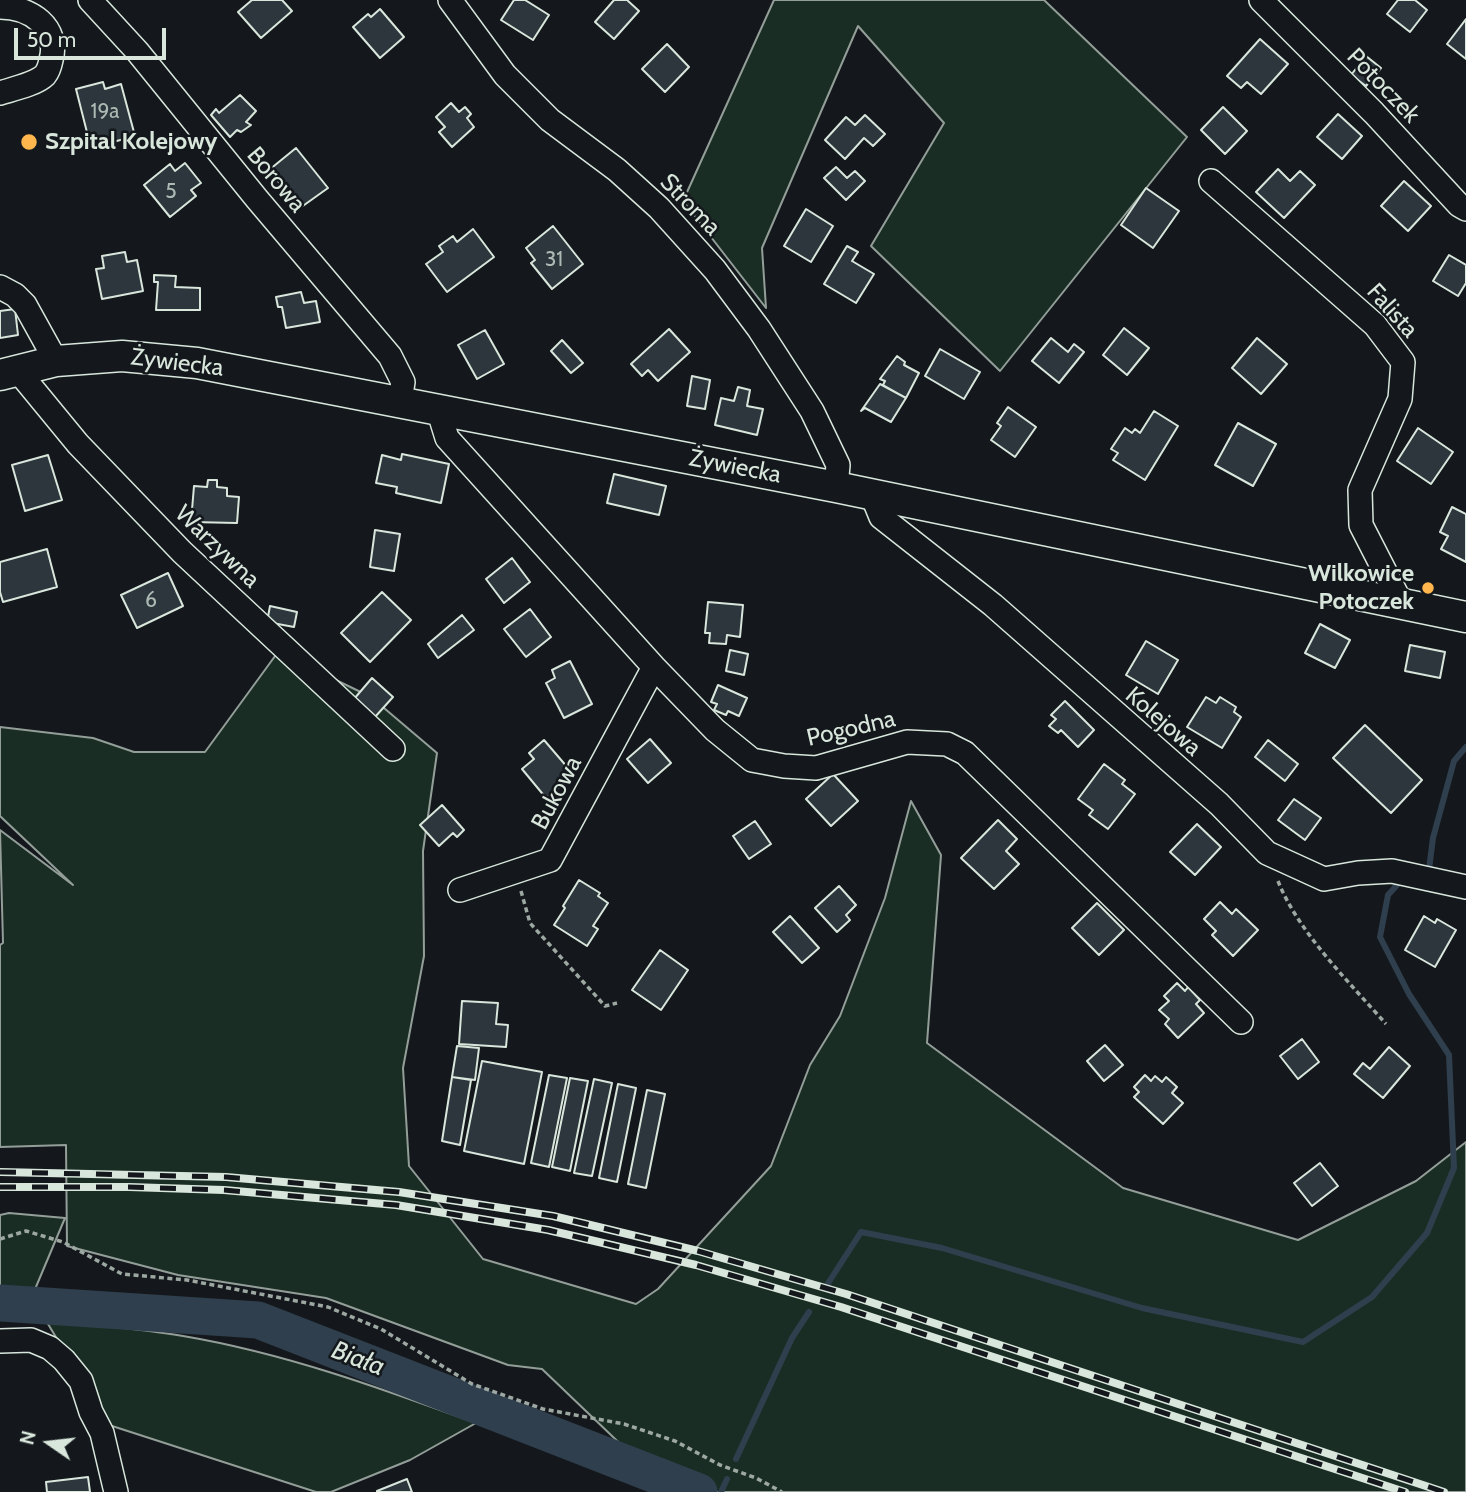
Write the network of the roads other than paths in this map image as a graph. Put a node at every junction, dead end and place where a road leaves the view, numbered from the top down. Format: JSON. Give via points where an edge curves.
{"nodes":[{"id":1,"x":90,"y":0,"type":"edge"},
{"id":2,"x":450,"y":0,"type":"edge"},
{"id":3,"x":1261,"y":0,"type":"edge"},
{"id":4,"x":0,"y":7,"type":"edge"},
{"id":5,"x":0,"y":93,"type":"edge"},
{"id":6,"x":1211,"y":181,"type":"dead end"},
{"id":7,"x":1466,"y":209,"type":"edge"},
{"id":8,"x":0,"y":288,"type":"edge"},
{"id":9,"x":56,"y":361,"type":"junction"},
{"id":10,"x":9,"y":373,"type":"edge"},
{"id":11,"x":400,"y":401,"type":"junction"},
{"id":12,"x":438,"y":409,"type":"junction"},
{"id":13,"x":836,"y":487,"type":"junction"},
{"id":14,"x":872,"y":495,"type":"junction"},
{"id":15,"x":1401,"y":603,"type":"junction"},
{"id":16,"x":1466,"y":617,"type":"edge"},
{"id":17,"x":654,"y":667,"type":"junction"},
{"id":18,"x":393,"y":749,"type":"dead end"},
{"id":19,"x":1466,"y":887,"type":"edge"},
{"id":20,"x":460,"y":890,"type":"dead end"},
{"id":21,"x":1241,"y":1022,"type":"dead end"},
{"id":22,"x":0,"y":1340,"type":"edge"},
{"id":23,"x":116,"y":1492,"type":"edge"}],
"edges":[{"from":1,"to":11,"type":"street","name":"Borowa","via":[[390,356],[403,382]]},
{"from":2,"to":13,"type":"street","name":"Stroma","via":[[505,75],[550,120],[659,208],[715,270],[812,411],[838,465]]},
{"from":3,"to":7,"type":"street","name":"Potoczek"},
{"from":4,"to":5,"type":"street","via":[[27,12],[40,20],[48,28],[54,50],[42,78]]},
{"from":6,"to":15,"type":"street","name":"Falista","via":[[1375,325],[1403,362],[1400,399],[1360,490],[1361,525]]},
{"from":8,"to":9,"type":"street","via":[[25,305]]},
{"from":9,"to":10,"type":"main road","name":"Żywiecka"},
{"from":9,"to":11,"type":"main road","name":"Żywiecka","via":[[122,356],[197,363]]},
{"from":10,"to":18,"type":"street","name":"Warzywna","via":[[182,552]]},
{"from":11,"to":12,"type":"main road","name":"Żywiecka"},
{"from":12,"to":13,"type":"main road","name":"Żywiecka"},
{"from":12,"to":17,"type":"street","name":"Pogodna","via":[[447,438]]},
{"from":13,"to":14,"type":"main road","name":"Żywiecka"},
{"from":14,"to":15,"type":"main road","name":"Żywiecka"},
{"from":14,"to":19,"type":"street","name":"Kolejowa","via":[[881,517],[993,605],[1219,804],[1267,853],[1324,879],[1392,871]]},
{"from":15,"to":16,"type":"main road","name":"Żywiecka"},
{"from":17,"to":20,"type":"street","name":"Bukowa","via":[[550,860]]},
{"from":17,"to":21,"type":"street","name":"Pogodna","via":[[715,730],[752,760],[816,768],[907,742],[947,744],[965,753]]},
{"from":22,"to":23,"type":"street","via":[[31,1340],[50,1349],[81,1381],[102,1433]]}]}
